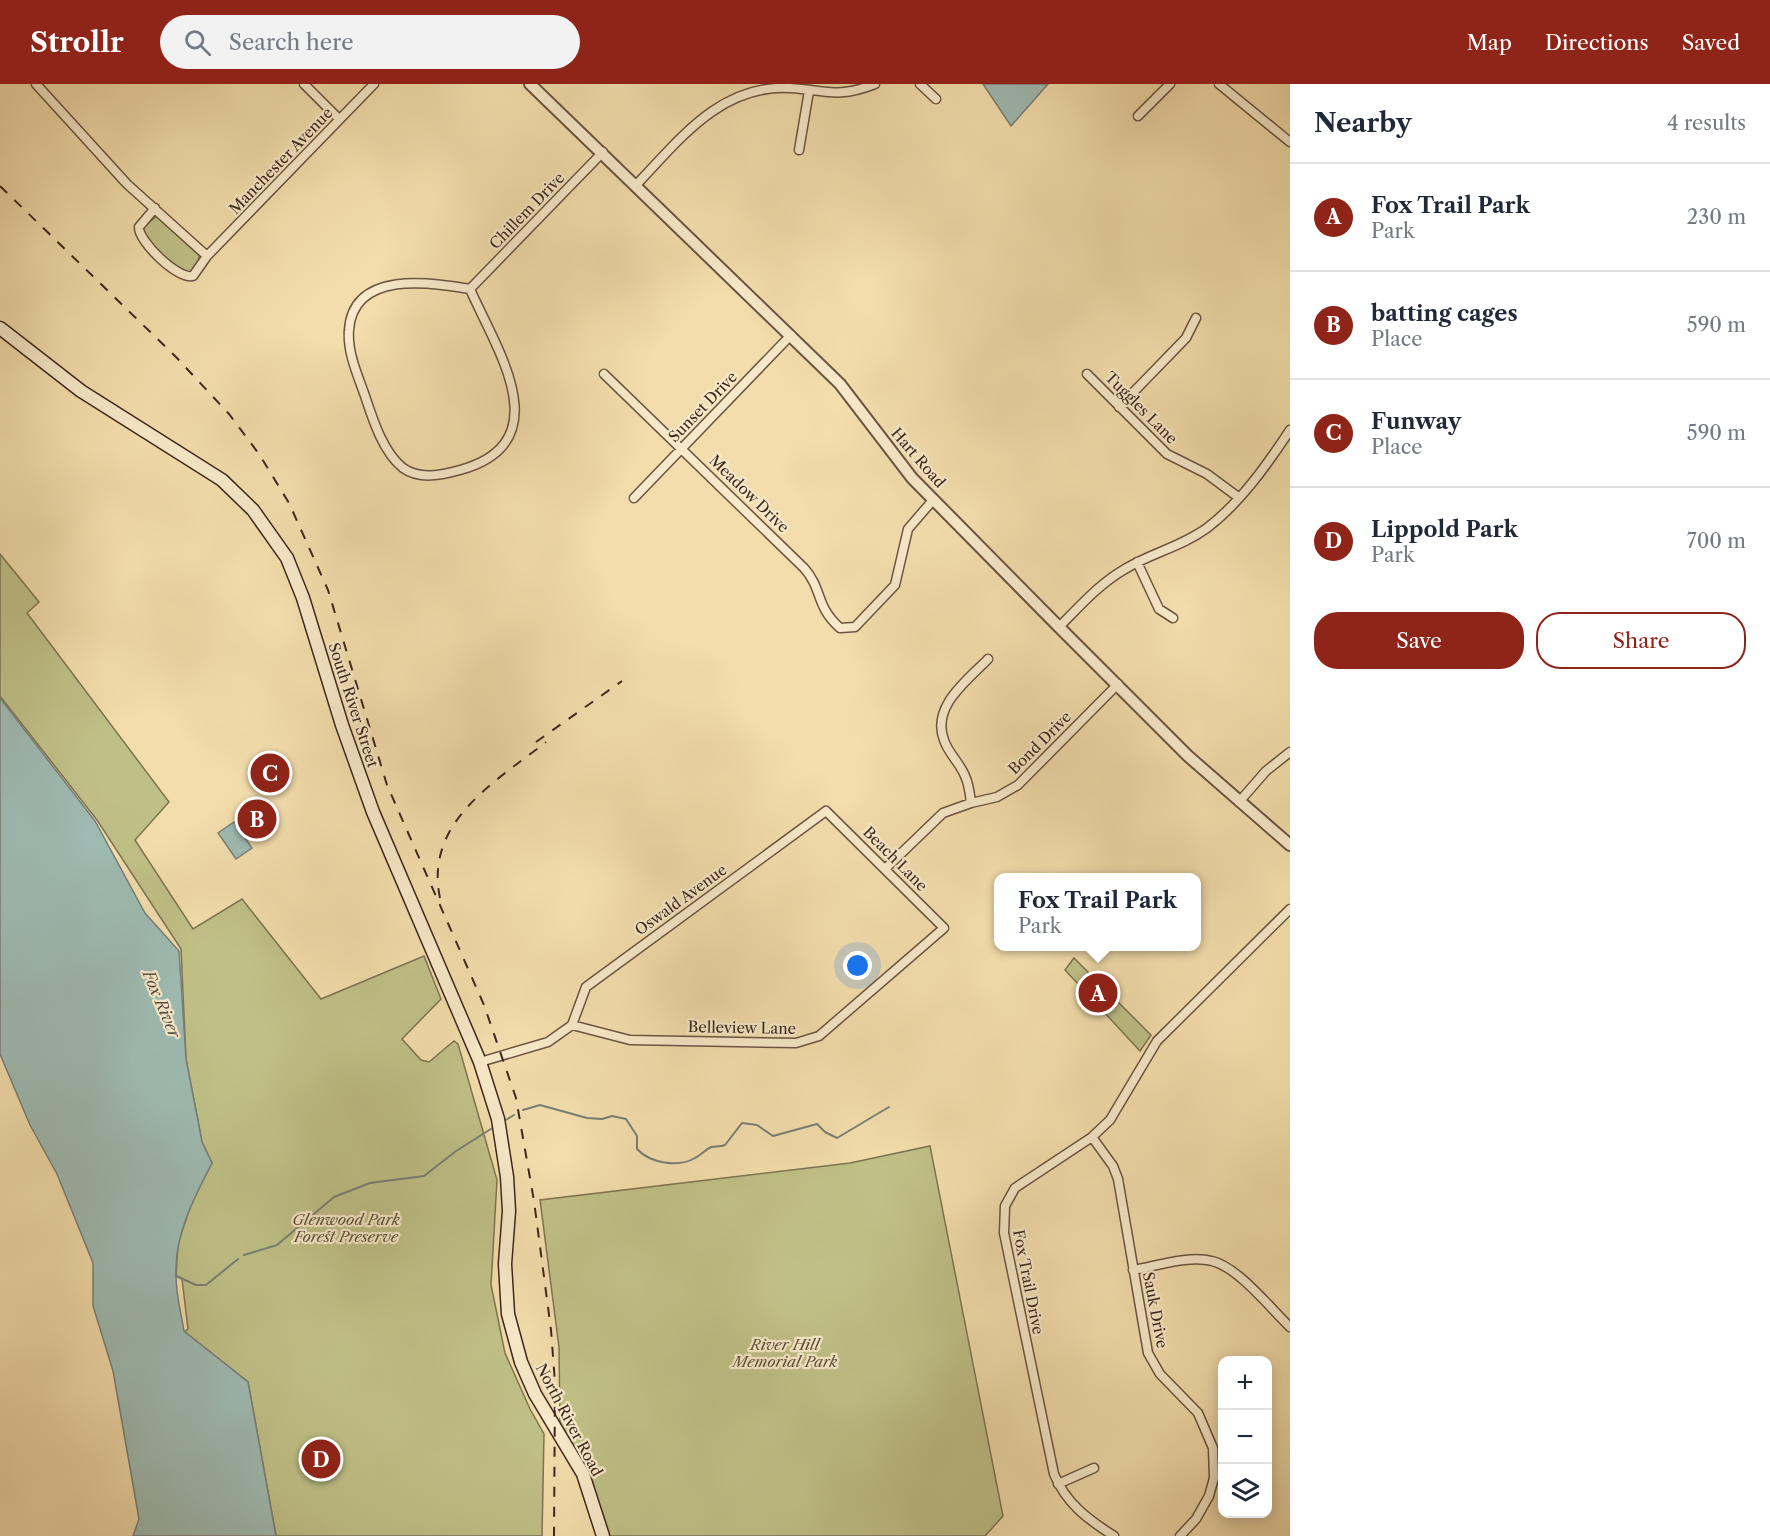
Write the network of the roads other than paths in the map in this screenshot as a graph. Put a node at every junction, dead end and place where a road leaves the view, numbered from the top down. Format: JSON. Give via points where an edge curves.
{"nodes":[{"id":1,"x":36,"y":84,"type":"edge"},
{"id":2,"x":304,"y":84,"type":"edge"},
{"id":3,"x":374,"y":84,"type":"edge"},
{"id":4,"x":530,"y":84,"type":"edge"},
{"id":5,"x":875,"y":84,"type":"edge"},
{"id":6,"x":920,"y":84,"type":"edge"},
{"id":7,"x":1170,"y":84,"type":"edge"},
{"id":8,"x":1219,"y":84,"type":"edge"},
{"id":9,"x":761,"y":86,"type":"edge"},
{"id":10,"x":809,"y":91,"type":"junction"},
{"id":11,"x":936,"y":99,"type":"dead end"},
{"id":12,"x":1138,"y":116,"type":"dead end"},
{"id":13,"x":339,"y":119,"type":"junction"},
{"id":14,"x":1290,"y":142,"type":"edge"},
{"id":15,"x":799,"y":150,"type":"dead end"},
{"id":16,"x":603,"y":153,"type":"junction"},
{"id":17,"x":637,"y":184,"type":"junction"},
{"id":18,"x":155,"y":208,"type":"junction"},
{"id":19,"x":207,"y":256,"type":"junction"},
{"id":20,"x":470,"y":289,"type":"junction"},
{"id":21,"x":1196,"y":318,"type":"dead end"},
{"id":22,"x":0,"y":328,"type":"edge"},
{"id":23,"x":791,"y":335,"type":"junction"},
{"id":24,"x":604,"y":374,"type":"dead end"},
{"id":25,"x":1087,"y":374,"type":"dead end"},
{"id":26,"x":1119,"y":406,"type":"junction"},
{"id":27,"x":1290,"y":430,"type":"edge"},
{"id":28,"x":682,"y":448,"type":"junction"},
{"id":29,"x":1238,"y":497,"type":"junction"},
{"id":30,"x":634,"y":498,"type":"dead end"},
{"id":31,"x":933,"y":500,"type":"junction"},
{"id":32,"x":1137,"y":562,"type":"junction"},
{"id":33,"x":1173,"y":618,"type":"dead end"},
{"id":34,"x":1059,"y":627,"type":"junction"},
{"id":35,"x":988,"y":660,"type":"dead end"},
{"id":36,"x":1118,"y":684,"type":"junction"},
{"id":37,"x":1290,"y":752,"type":"edge"},
{"id":38,"x":1239,"y":802,"type":"junction"},
{"id":39,"x":971,"y":803,"type":"junction"},
{"id":40,"x":826,"y":811,"type":"joint"},
{"id":41,"x":1290,"y":845,"type":"edge"},
{"id":42,"x":886,"y":868,"type":"junction"},
{"id":43,"x":1290,"y":909,"type":"edge"},
{"id":44,"x":944,"y":928,"type":"joint"},
{"id":45,"x":572,"y":1026,"type":"junction"},
{"id":46,"x":480,"y":1062,"type":"junction"},
{"id":47,"x":1092,"y":1137,"type":"junction"},
{"id":48,"x":509,"y":1211,"type":"joint"},
{"id":49,"x":1133,"y":1270,"type":"junction"},
{"id":50,"x":1290,"y":1327,"type":"edge"},
{"id":51,"x":1218,"y":1459,"type":"edge"},
{"id":52,"x":1218,"y":1464,"type":"edge"},
{"id":53,"x":1094,"y":1468,"type":"dead end"},
{"id":54,"x":1058,"y":1484,"type":"junction"},
{"id":55,"x":603,"y":1536,"type":"edge"},
{"id":56,"x":1114,"y":1536,"type":"edge"},
{"id":57,"x":1180,"y":1536,"type":"edge"}],
"edges":[{"from":1,"to":18,"type":"street","via":[[96,153]]},
{"from":2,"to":13,"type":"street"},
{"from":3,"to":13,"type":"street","name":"Manchester Avenue"},
{"from":4,"to":16,"type":"street","name":"Hart Road"},
{"from":5,"to":10,"type":"street","via":[[842,94]]},
{"from":6,"to":11,"type":"street"},
{"from":7,"to":12,"type":"street"},
{"from":8,"to":14,"type":"street"},
{"from":9,"to":10,"type":"street"},
{"from":9,"to":17,"type":"street","via":[[704,115]]},
{"from":10,"to":15,"type":"street"},
{"from":13,"to":19,"type":"street","name":"Manchester Avenue"},
{"from":16,"to":17,"type":"street","name":"Hart Road"},
{"from":16,"to":20,"type":"street","name":"Chillem Drive"},
{"from":17,"to":23,"type":"street","name":"Hart Road"},
{"from":18,"to":19,"type":"street"},
{"from":18,"to":19,"type":"street","name":"Manchester Avenue","via":[[141,223],[139,235],[179,275],[193,276]]},
{"from":20,"to":20,"type":"street","via":[[512,385],[516,417],[504,445],[481,463],[442,474],[413,474],[394,458],[379,432],[353,359],[349,328],[365,298],[392,284],[409,282]]},
{"from":21,"to":26,"type":"street","via":[[1186,338]]},
{"from":22,"to":46,"type":"main road","name":"South River Street","via":[[75,387],[222,480],[273,535],[295,577],[382,834]]},
{"from":23,"to":28,"type":"street","name":"Sunset Drive"},
{"from":23,"to":31,"type":"street","name":"Hart Road","via":[[840,384],[895,459]]},
{"from":24,"to":28,"type":"street","name":"Meadow Drive"},
{"from":25,"to":26,"type":"street","name":"Tuggles Lane"},
{"from":26,"to":29,"type":"street","name":"Tuggles Lane","via":[[1167,454],[1208,474]]},
{"from":27,"to":29,"type":"street"},
{"from":28,"to":30,"type":"street","name":"Sunset Drive"},
{"from":28,"to":31,"type":"street","name":"Meadow Drive","via":[[810,574],[819,601],[840,628],[848,629],[861,621],[895,585],[908,529]]},
{"from":29,"to":32,"type":"street","via":[[1190,539]]},
{"from":31,"to":34,"type":"street","name":"Hart Road"},
{"from":32,"to":33,"type":"street","via":[[1159,609]]},
{"from":32,"to":34,"type":"street","via":[[1108,579]]},
{"from":34,"to":36,"type":"street","name":"Hart Road"},
{"from":35,"to":39,"type":"street","via":[[951,698],[942,723],[943,738],[966,777]]},
{"from":36,"to":38,"type":"street","name":"Hart Road"},
{"from":36,"to":39,"type":"street","name":"Bond Drive","via":[[1018,785],[998,798]]},
{"from":37,"to":38,"type":"street","via":[[1266,771]]},
{"from":38,"to":41,"type":"street","name":"Hart Road"},
{"from":39,"to":42,"type":"street","name":"Bond Drive","via":[[938,817]]},
{"from":40,"to":42,"type":"street","name":"Beach Lane"},
{"from":40,"to":45,"type":"street","name":"Oswald Avenue","via":[[586,987]]},
{"from":42,"to":44,"type":"street","name":"Beach Lane"},
{"from":43,"to":47,"type":"street","name":"Fox Trail Drive","via":[[1157,1041],[1124,1101]]},
{"from":44,"to":45,"type":"street","name":"Belleview Lane","via":[[819,1036],[807,1041],[630,1040]]},
{"from":45,"to":46,"type":"street","via":[[548,1042]]},
{"from":46,"to":48,"type":"main road","name":"South River Street","via":[[498,1119]]},
{"from":47,"to":49,"type":"street","name":"Sauk Drive","via":[[1118,1179]]},
{"from":47,"to":54,"type":"street","name":"Fox Trail Drive","via":[[1023,1182],[1009,1196],[1003,1216],[1048,1451]]},
{"from":48,"to":55,"type":"main road","name":"North River Road","via":[[505,1264],[508,1304],[521,1362],[535,1394],[583,1474]]},
{"from":49,"to":50,"type":"street","via":[[1212,1261],[1234,1272]]},
{"from":49,"to":51,"type":"street","name":"Sauk Drive","via":[[1151,1360],[1202,1419]]},
{"from":52,"to":57,"type":"street","name":"Sauk Drive","via":[[1206,1503]]},
{"from":53,"to":54,"type":"street"},
{"from":54,"to":56,"type":"street","name":"Fox Trail Drive","via":[[1080,1513]]}]}
